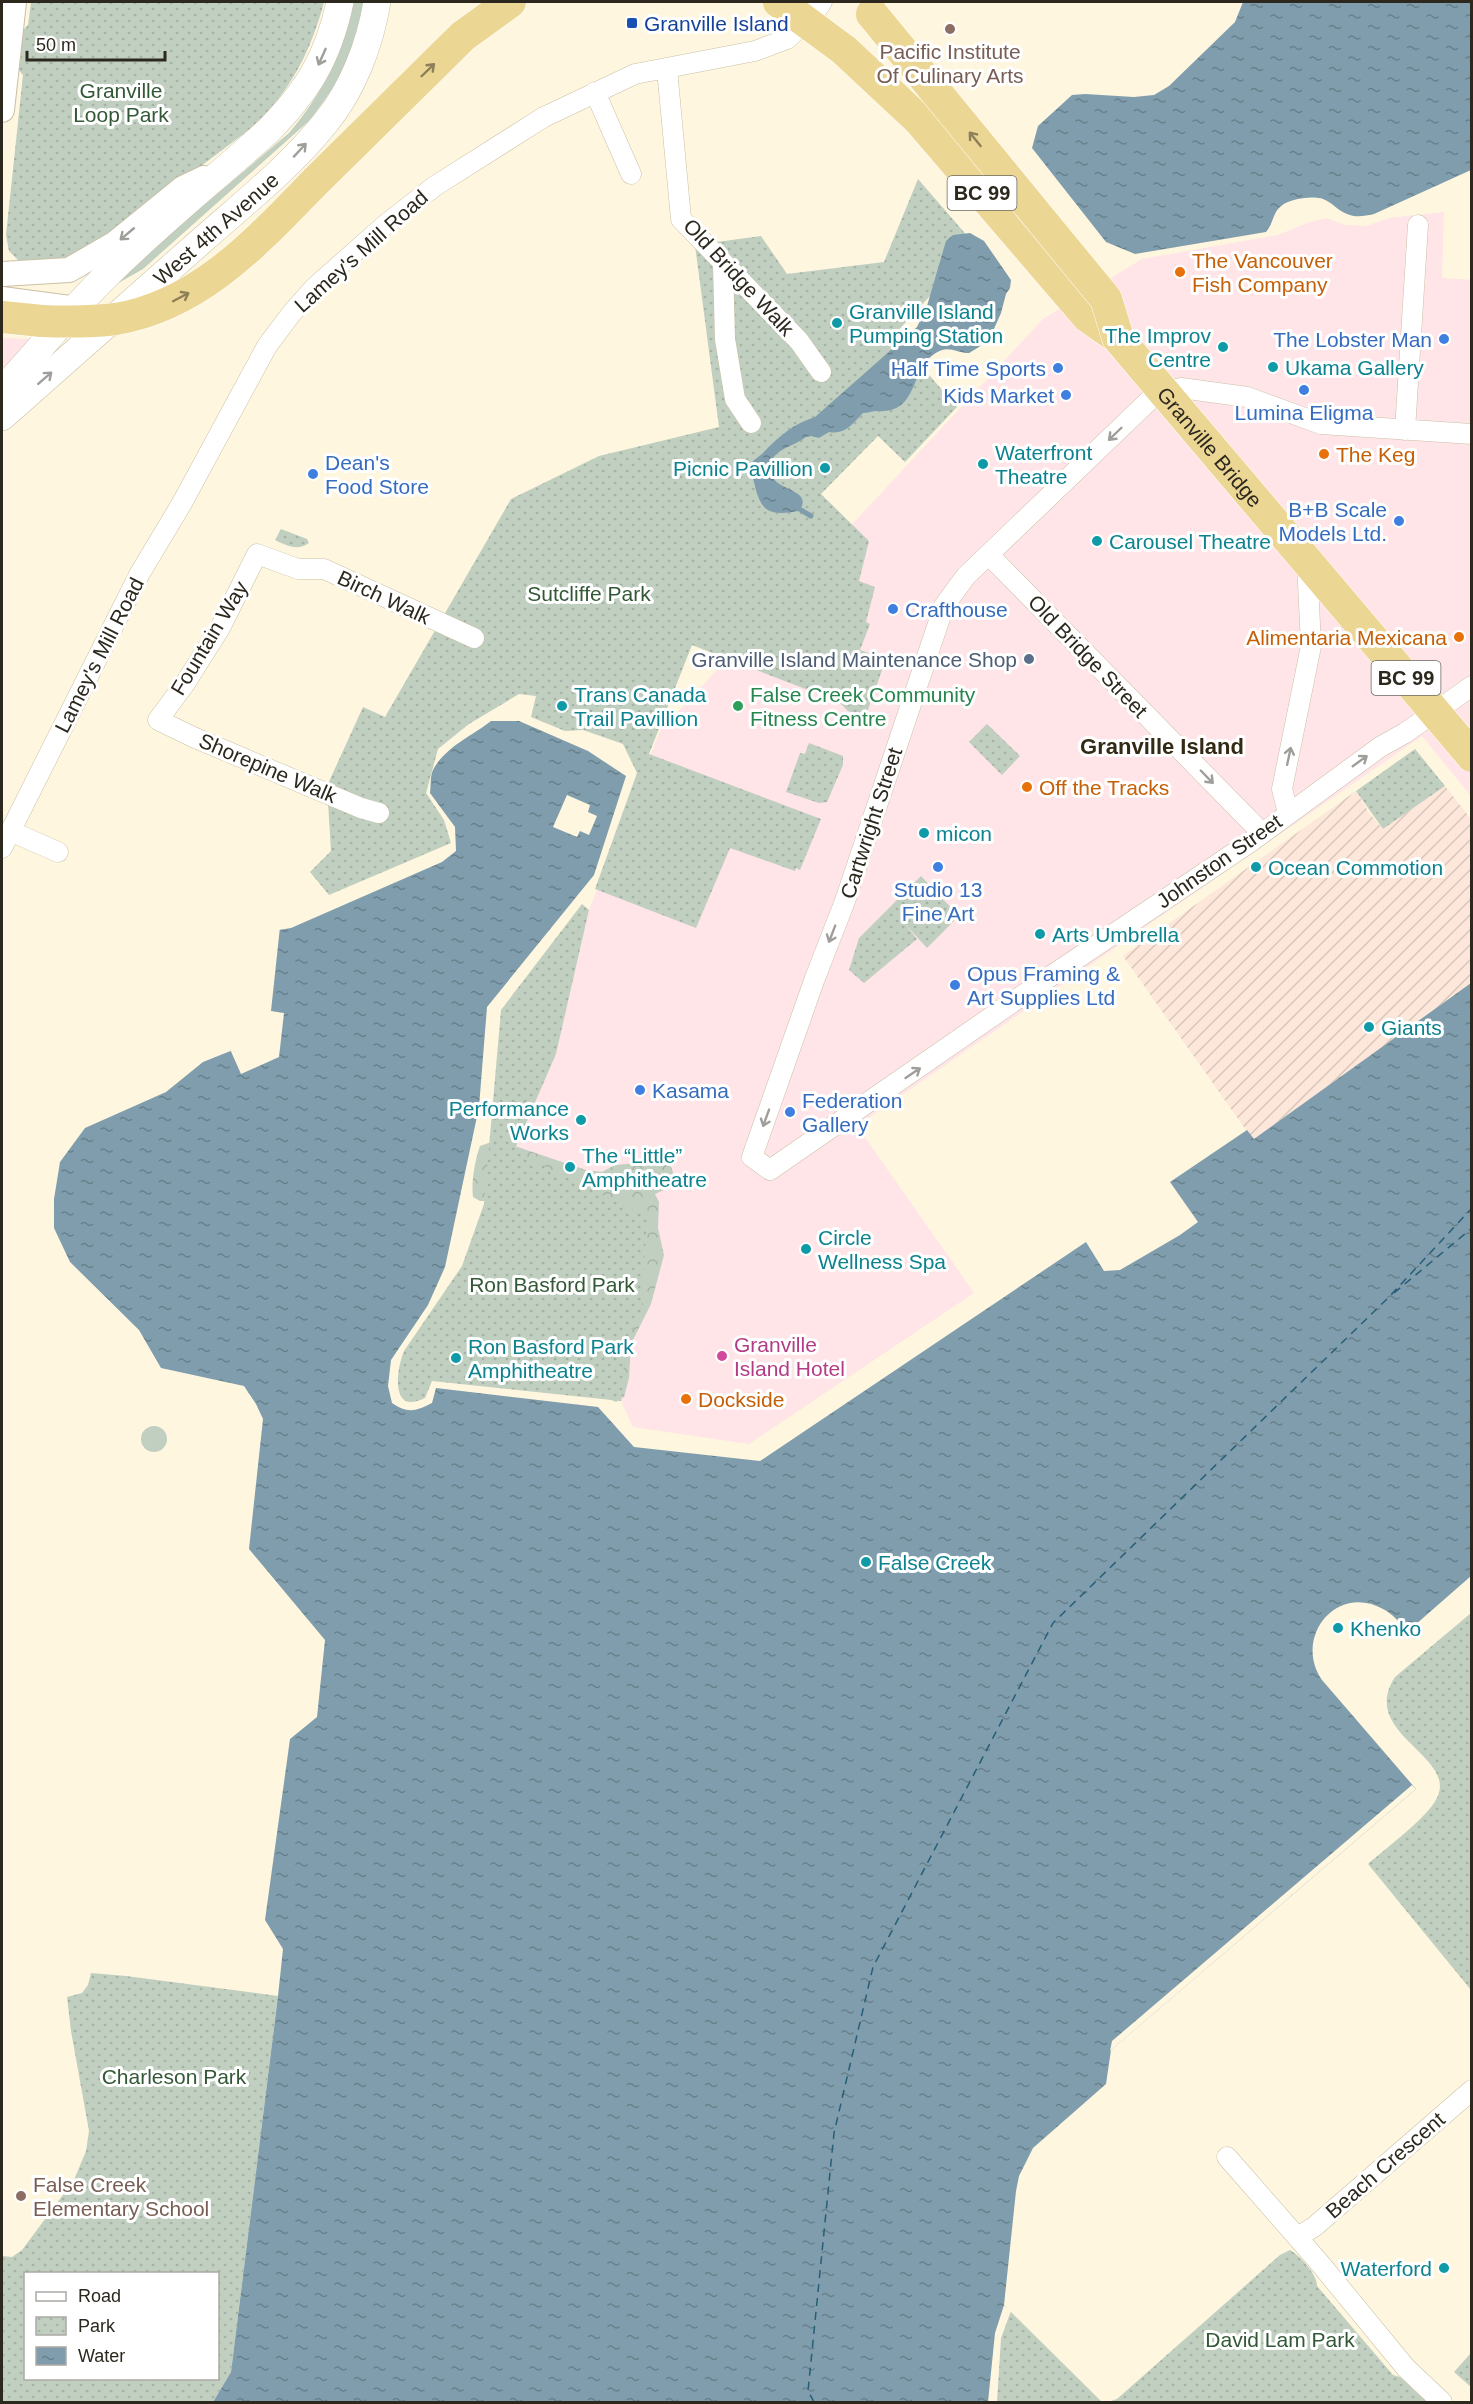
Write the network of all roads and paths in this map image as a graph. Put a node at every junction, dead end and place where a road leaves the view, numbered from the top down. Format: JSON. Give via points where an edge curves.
{"nodes":[{"id":1,"x":14,"y":2,"type":"edge"},
{"id":2,"x":340,"y":2,"type":"edge"},
{"id":3,"x":377,"y":2,"type":"edge"},
{"id":4,"x":510,"y":2,"type":"edge"},
{"id":5,"x":779,"y":2,"type":"edge"},
{"id":6,"x":862,"y":2,"type":"edge"},
{"id":7,"x":813,"y":5,"type":"edge"},
{"id":8,"x":668,"y":69,"type":"junction"},
{"id":9,"x":595,"y":92,"type":"junction"},
{"id":10,"x":2,"y":110,"type":"edge"},
{"id":11,"x":228,"y":168,"type":"junction"},
{"id":12,"x":631,"y":174,"type":"dead end"},
{"id":13,"x":1418,"y":225,"type":"dead end"},
{"id":14,"x":723,"y":265,"type":"junction"},
{"id":15,"x":2,"y":274,"type":"edge"},
{"id":16,"x":2,"y":299,"type":"edge"},
{"id":17,"x":74,"y":308,"type":"junction"},
{"id":18,"x":117,"y":315,"type":"junction"},
{"id":19,"x":2,"y":317,"type":"edge"},
{"id":20,"x":1118,"y":338,"type":"junction"},
{"id":21,"x":821,"y":372,"type":"dead end"},
{"id":22,"x":1159,"y":382,"type":"junction"},
{"id":23,"x":2,"y":390,"type":"edge"},
{"id":24,"x":2,"y":417,"type":"edge"},
{"id":25,"x":750,"y":423,"type":"dead end"},
{"id":26,"x":1405,"y":430,"type":"junction"},
{"id":27,"x":1472,"y":434,"type":"edge"},
{"id":28,"x":257,"y":554,"type":"joint"},
{"id":29,"x":989,"y":555,"type":"junction"},
{"id":30,"x":474,"y":638,"type":"dead end"},
{"id":31,"x":1472,"y":686,"type":"edge"},
{"id":32,"x":158,"y":720,"type":"joint"},
{"id":33,"x":1472,"y":756,"type":"edge"},
{"id":34,"x":379,"y":813,"type":"dead end"},
{"id":35,"x":1288,"y":813,"type":"junction"},
{"id":36,"x":1262,"y":833,"type":"junction"},
{"id":37,"x":6,"y":840,"type":"edge"},
{"id":38,"x":58,"y":852,"type":"dead end"},
{"id":39,"x":847,"y":1117,"type":"joint"},
{"id":40,"x":1472,"y":2090,"type":"edge"},
{"id":41,"x":1227,"y":2157,"type":"dead end"},
{"id":42,"x":1297,"y":2237,"type":"junction"},
{"id":43,"x":1442,"y":2403,"type":"edge"}],
"edges":[{"from":1,"to":10,"type":"street"},
{"from":2,"to":11,"type":"main road","name":"West 4th Avenue","one_way":true,"via":[[314,76],[294,105]]},
{"from":18,"to":3,"type":"main road","name":"West 4th Avenue","one_way":true,"via":[[296,156],[327,122],[361,60]]},
{"from":19,"to":4,"type":"highway","one_way":true,"bridge":true,"via":[[68,322],[117,318],[170,302],[198,288],[260,238],[464,36]]},
{"from":5,"to":20,"type":"highway","name":"Granville Bridge","number":"BC 99","bridge":true,"via":[[844,50],[919,120],[1088,317]]},
{"from":20,"to":6,"type":"highway","one_way":true,"bridge":true,"via":[[1106,299]]},
{"from":7,"to":8,"type":"street","name":"Lamey's Mill Road","via":[[787,39],[755,51]]},
{"from":7,"to":22,"type":"street","via":[[875,63],[1070,274]]},
{"from":8,"to":9,"type":"street","name":"Lamey's Mill Road","via":[[635,74]]},
{"from":8,"to":14,"type":"street","name":"Old Bridge Walk","via":[[681,219]]},
{"from":9,"to":12,"type":"street"},
{"from":9,"to":37,"type":"street","name":"Lamey's Mill Road","via":[[544,117],[435,186],[352,254],[291,314],[267,346],[140,573]]},
{"from":11,"to":15,"type":"street","one_way":true,"via":[[183,188],[114,244],[69,270]]},
{"from":11,"to":17,"type":"main road","name":"West 4th Avenue","via":[[108,273]]},
{"from":13,"to":26,"type":"street"},
{"from":14,"to":21,"type":"street","name":"Old Bridge Walk","via":[[799,341]]},
{"from":14,"to":25,"type":"street","via":[[725,339],[733,389]]},
{"from":16,"to":17,"type":"street"},
{"from":17,"to":18,"type":"street"},
{"from":17,"to":23,"type":"main road","name":"West 4th Avenue"},
{"from":24,"to":18,"type":"main road","name":"West 4th Avenue","one_way":true},
{"from":20,"to":33,"type":"highway","name":"Granville Bridge","number":"BC 99","bridge":true},
{"from":22,"to":26,"type":"street","via":[[1174,380],[1206,391],[1247,397],[1321,424]]},
{"from":22,"to":29,"type":"street","name":"Cartwright Street","one_way":true},
{"from":35,"to":22,"type":"street","one_way":true,"via":[[1282,789],[1311,646],[1307,555]]},
{"from":26,"to":27,"type":"street"},
{"from":28,"to":30,"type":"street","name":"Birch Walk","via":[[298,569],[324,569]]},
{"from":28,"to":32,"type":"street","name":"Fountain Way","via":[[220,628]]},
{"from":29,"to":36,"type":"street","name":"Old Bridge Street","one_way":true},
{"from":29,"to":39,"type":"street","name":"Cartwright Street","one_way":true,"via":[[966,576],[944,606],[845,901],[752,1157],[770,1170]]},
{"from":35,"to":31,"type":"street","name":"Johnston Street","one_way":true},
{"from":32,"to":34,"type":"street","name":"Shorepine Walk"},
{"from":35,"to":36,"type":"street","name":"Johnston Street"},
{"from":39,"to":36,"type":"street","name":"Johnston Street","one_way":true},
{"from":37,"to":38,"type":"street"},
{"from":40,"to":42,"type":"street","name":"Beach Crescent","via":[[1314,2228]]},
{"from":41,"to":42,"type":"street"},
{"from":42,"to":43,"type":"street","via":[[1406,2368]]}]}
